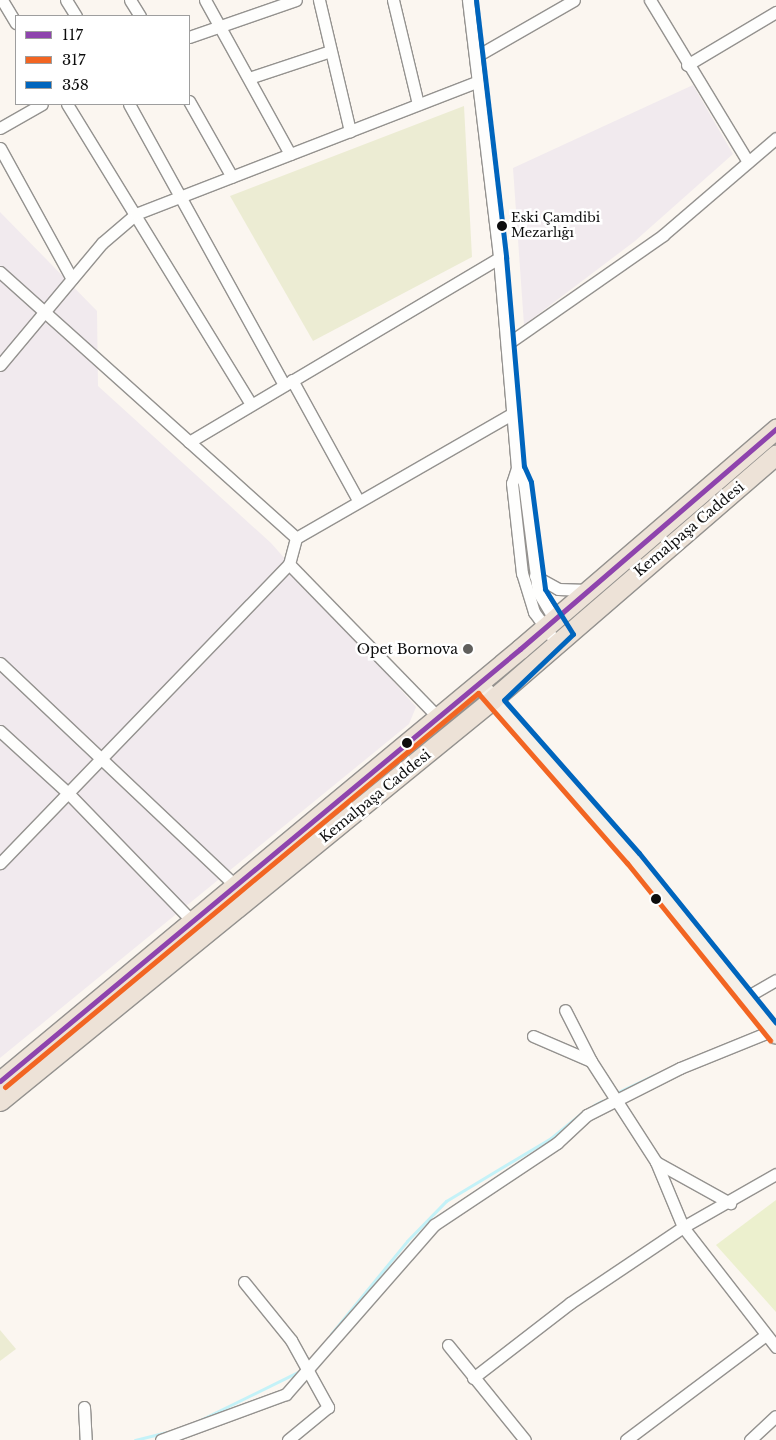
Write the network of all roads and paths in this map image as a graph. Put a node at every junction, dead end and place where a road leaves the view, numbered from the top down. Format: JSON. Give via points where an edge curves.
{"nodes":[{"id":1,"x":2,"y":0,"type":"edge"},
{"id":2,"x":66,"y":0,"type":"edge"},
{"id":3,"x":130,"y":0,"type":"edge"},
{"id":4,"x":205,"y":0,"type":"edge"},
{"id":5,"x":296,"y":0,"type":"edge"},
{"id":6,"x":318,"y":0,"type":"edge"},
{"id":7,"x":393,"y":0,"type":"edge"},
{"id":8,"x":468,"y":0,"type":"edge"},
{"id":9,"x":574,"y":0,"type":"edge"},
{"id":10,"x":650,"y":0,"type":"edge"},
{"id":11,"x":776,"y":12,"type":"edge"},
{"id":12,"x":75,"y":15,"type":"edge"},
{"id":13,"x":139,"y":15,"type":"edge"},
{"id":14,"x":15,"y":21,"type":"edge"},
{"id":15,"x":220,"y":26,"type":"junction"},
{"id":16,"x":190,"y":37,"type":"edge"},
{"id":17,"x":330,"y":51,"type":"junction"},
{"id":18,"x":475,"y":57,"type":"junction"},
{"id":19,"x":687,"y":65,"type":"junction"},
{"id":20,"x":250,"y":78,"type":"junction"},
{"id":21,"x":478,"y":82,"type":"junction"},
{"id":22,"x":190,"y":103,"type":"edge"},
{"id":23,"x":418,"y":104,"type":"junction"},
{"id":24,"x":40,"y":105,"type":"edge"},
{"id":25,"x":68,"y":105,"type":"edge"},
{"id":26,"x":130,"y":105,"type":"edge"},
{"id":27,"x":0,"y":128,"type":"edge"},
{"id":28,"x":350,"y":131,"type":"junction"},
{"id":29,"x":776,"y":138,"type":"edge"},
{"id":30,"x":0,"y":148,"type":"edge"},
{"id":31,"x":290,"y":154,"type":"junction"},
{"id":32,"x":748,"y":162,"type":"junction"},
{"id":33,"x":232,"y":177,"type":"junction"},
{"id":34,"x":181,"y":196,"type":"junction"},
{"id":35,"x":136,"y":214,"type":"junction"},
{"id":36,"x":499,"y":258,"type":"junction"},
{"id":37,"x":0,"y":272,"type":"edge"},
{"id":38,"x":72,"y":279,"type":"junction"},
{"id":39,"x":45,"y":312,"type":"junction"},
{"id":40,"x":507,"y":344,"type":"junction"},
{"id":41,"x":0,"y":365,"type":"edge"},
{"id":42,"x":288,"y":382,"type":"junction"},
{"id":43,"x":251,"y":404,"type":"junction"},
{"id":44,"x":513,"y":413,"type":"junction"},
{"id":45,"x":776,"y":429,"type":"edge"},
{"id":46,"x":189,"y":442,"type":"junction"},
{"id":47,"x":776,"y":455,"type":"edge"},
{"id":48,"x":517,"y":468,"type":"junction"},
{"id":49,"x":358,"y":500,"type":"junction"},
{"id":50,"x":296,"y":538,"type":"junction"},
{"id":51,"x":289,"y":564,"type":"junction"},
{"id":52,"x":535,"y":576,"type":"junction"},
{"id":53,"x":590,"y":590,"type":"junction"},
{"id":54,"x":548,"y":624,"type":"junction"},
{"id":55,"x":561,"y":638,"type":"junction"},
{"id":56,"x":0,"y":664,"type":"edge"},
{"id":57,"x":479,"y":683,"type":"junction"},
{"id":58,"x":493,"y":699,"type":"junction"},
{"id":59,"x":437,"y":716,"type":"junction"},
{"id":60,"x":0,"y":731,"type":"edge"},
{"id":61,"x":102,"y":757,"type":"junction"},
{"id":62,"x":68,"y":792,"type":"junction"},
{"id":63,"x":0,"y":863,"type":"edge"},
{"id":64,"x":237,"y":887,"type":"junction"},
{"id":65,"x":194,"y":923,"type":"junction"},
{"id":66,"x":776,"y":980,"type":"edge"},
{"id":67,"x":743,"y":999,"type":"junction"},
{"id":68,"x":565,"y":1010,"type":"dead end"},
{"id":69,"x":775,"y":1032,"type":"edge"},
{"id":70,"x":533,"y":1036,"type":"dead end"},
{"id":71,"x":592,"y":1060,"type":"junction"},
{"id":72,"x":0,"y":1081,"type":"edge"},
{"id":73,"x":612,"y":1099,"type":"junction"},
{"id":74,"x":0,"y":1101,"type":"edge"},
{"id":75,"x":656,"y":1162,"type":"junction"},
{"id":76,"x":776,"y":1174,"type":"edge"},
{"id":77,"x":730,"y":1203,"type":"junction"},
{"id":78,"x":683,"y":1227,"type":"junction"},
{"id":79,"x":244,"y":1282,"type":"dead end"},
{"id":80,"x":766,"y":1335,"type":"junction"},
{"id":81,"x":448,"y":1345,"type":"dead end"},
{"id":82,"x":776,"y":1347,"type":"edge"},
{"id":83,"x":306,"y":1367,"type":"junction"},
{"id":84,"x":473,"y":1378,"type":"junction"},
{"id":85,"x":84,"y":1407,"type":"dead end"},
{"id":86,"x":776,"y":1416,"type":"edge"},
{"id":87,"x":86,"y":1440,"type":"edge"},
{"id":88,"x":161,"y":1440,"type":"edge"},
{"id":89,"x":288,"y":1440,"type":"edge"},
{"id":90,"x":525,"y":1440,"type":"edge"},
{"id":91,"x":626,"y":1440,"type":"edge"},
{"id":92,"x":750,"y":1440,"type":"edge"}],
"edges":[{"from":1,"to":14,"type":"street"},
{"from":2,"to":12,"type":"street"},
{"from":3,"to":13,"type":"street"},
{"from":4,"to":15,"type":"street"},
{"from":5,"to":15,"type":"street"},
{"from":6,"to":17,"type":"street"},
{"from":7,"to":23,"type":"street"},
{"from":8,"to":18,"type":"street"},
{"from":9,"to":18,"type":"street"},
{"from":10,"to":19,"type":"street"},
{"from":11,"to":19,"type":"street"},
{"from":15,"to":16,"type":"street"},
{"from":15,"to":20,"type":"street"},
{"from":17,"to":20,"type":"street"},
{"from":17,"to":28,"type":"street"},
{"from":18,"to":21,"type":"street"},
{"from":19,"to":32,"type":"street"},
{"from":20,"to":31,"type":"street"},
{"from":21,"to":23,"type":"street"},
{"from":21,"to":36,"type":"street"},
{"from":22,"to":33,"type":"street"},
{"from":23,"to":28,"type":"street"},
{"from":24,"to":27,"type":"street"},
{"from":25,"to":35,"type":"street"},
{"from":26,"to":34,"type":"street"},
{"from":28,"to":31,"type":"street"},
{"from":29,"to":32,"type":"street"},
{"from":30,"to":38,"type":"street"},
{"from":31,"to":33,"type":"street"},
{"from":32,"to":40,"type":"street","via":[[663,235]]},
{"from":33,"to":34,"type":"street"},
{"from":34,"to":35,"type":"street"},
{"from":34,"to":42,"type":"street"},
{"from":35,"to":38,"type":"street","via":[[102,243]]},
{"from":35,"to":43,"type":"street"},
{"from":36,"to":40,"type":"street"},
{"from":36,"to":42,"type":"street"},
{"from":37,"to":39,"type":"street"},
{"from":38,"to":39,"type":"street"},
{"from":39,"to":41,"type":"street"},
{"from":39,"to":46,"type":"street"},
{"from":40,"to":44,"type":"street"},
{"from":42,"to":43,"type":"street"},
{"from":42,"to":49,"type":"street"},
{"from":43,"to":46,"type":"street"},
{"from":44,"to":48,"type":"street"},
{"from":44,"to":49,"type":"street"},
{"from":45,"to":53,"type":"main road","name":"Kemalpaşa Caddesi"},
{"from":46,"to":50,"type":"street"},
{"from":47,"to":55,"type":"main road","name":"Kemalpaşa Caddesi"},
{"from":48,"to":52,"type":"street","via":[[524,483]]},
{"from":48,"to":54,"type":"street","via":[[512,484],[522,574]]},
{"from":49,"to":50,"type":"street"},
{"from":50,"to":51,"type":"street"},
{"from":51,"to":59,"type":"street"},
{"from":51,"to":61,"type":"street"},
{"from":52,"to":53,"type":"street","via":[[558,589]]},
{"from":52,"to":54,"type":"street"},
{"from":53,"to":54,"type":"main road","name":"Kemalpaşa Caddesi"},
{"from":54,"to":55,"type":"main road"},
{"from":54,"to":57,"type":"main road","name":"Kemalpaşa Caddesi"},
{"from":55,"to":58,"type":"main road","name":"Kemalpaşa Caddesi"},
{"from":56,"to":61,"type":"street"},
{"from":57,"to":58,"type":"street"},
{"from":57,"to":59,"type":"main road","name":"Kemalpaşa Caddesi"},
{"from":58,"to":67,"type":"street","via":[[680,914]]},
{"from":58,"to":74,"type":"main road","name":"Kemalpaşa Caddesi"},
{"from":59,"to":64,"type":"main road","name":"Kemalpaşa Caddesi"},
{"from":60,"to":62,"type":"street"},
{"from":61,"to":62,"type":"street"},
{"from":61,"to":64,"type":"street"},
{"from":62,"to":63,"type":"street"},
{"from":62,"to":65,"type":"street"},
{"from":64,"to":65,"type":"main road","name":"Kemalpaşa Caddesi"},
{"from":65,"to":72,"type":"main road","name":"Kemalpaşa Caddesi"},
{"from":66,"to":67,"type":"street"},
{"from":67,"to":69,"type":"street"},
{"from":68,"to":71,"type":"street"},
{"from":69,"to":73,"type":"street"},
{"from":70,"to":71,"type":"street"},
{"from":71,"to":73,"type":"street"},
{"from":73,"to":75,"type":"street"},
{"from":73,"to":83,"type":"street","via":[[557,1143],[434,1225]]},
{"from":75,"to":77,"type":"street"},
{"from":75,"to":78,"type":"street"},
{"from":76,"to":77,"type":"street"},
{"from":77,"to":78,"type":"street"},
{"from":78,"to":80,"type":"street"},
{"from":78,"to":84,"type":"street","via":[[570,1303]]},
{"from":79,"to":83,"type":"street"},
{"from":80,"to":82,"type":"street"},
{"from":80,"to":91,"type":"street"},
{"from":81,"to":84,"type":"street"},
{"from":83,"to":88,"type":"street","via":[[286,1394]]},
{"from":83,"to":89,"type":"street","via":[[328,1407]]},
{"from":84,"to":90,"type":"street"},
{"from":85,"to":87,"type":"street"},
{"from":86,"to":92,"type":"street"}]}
